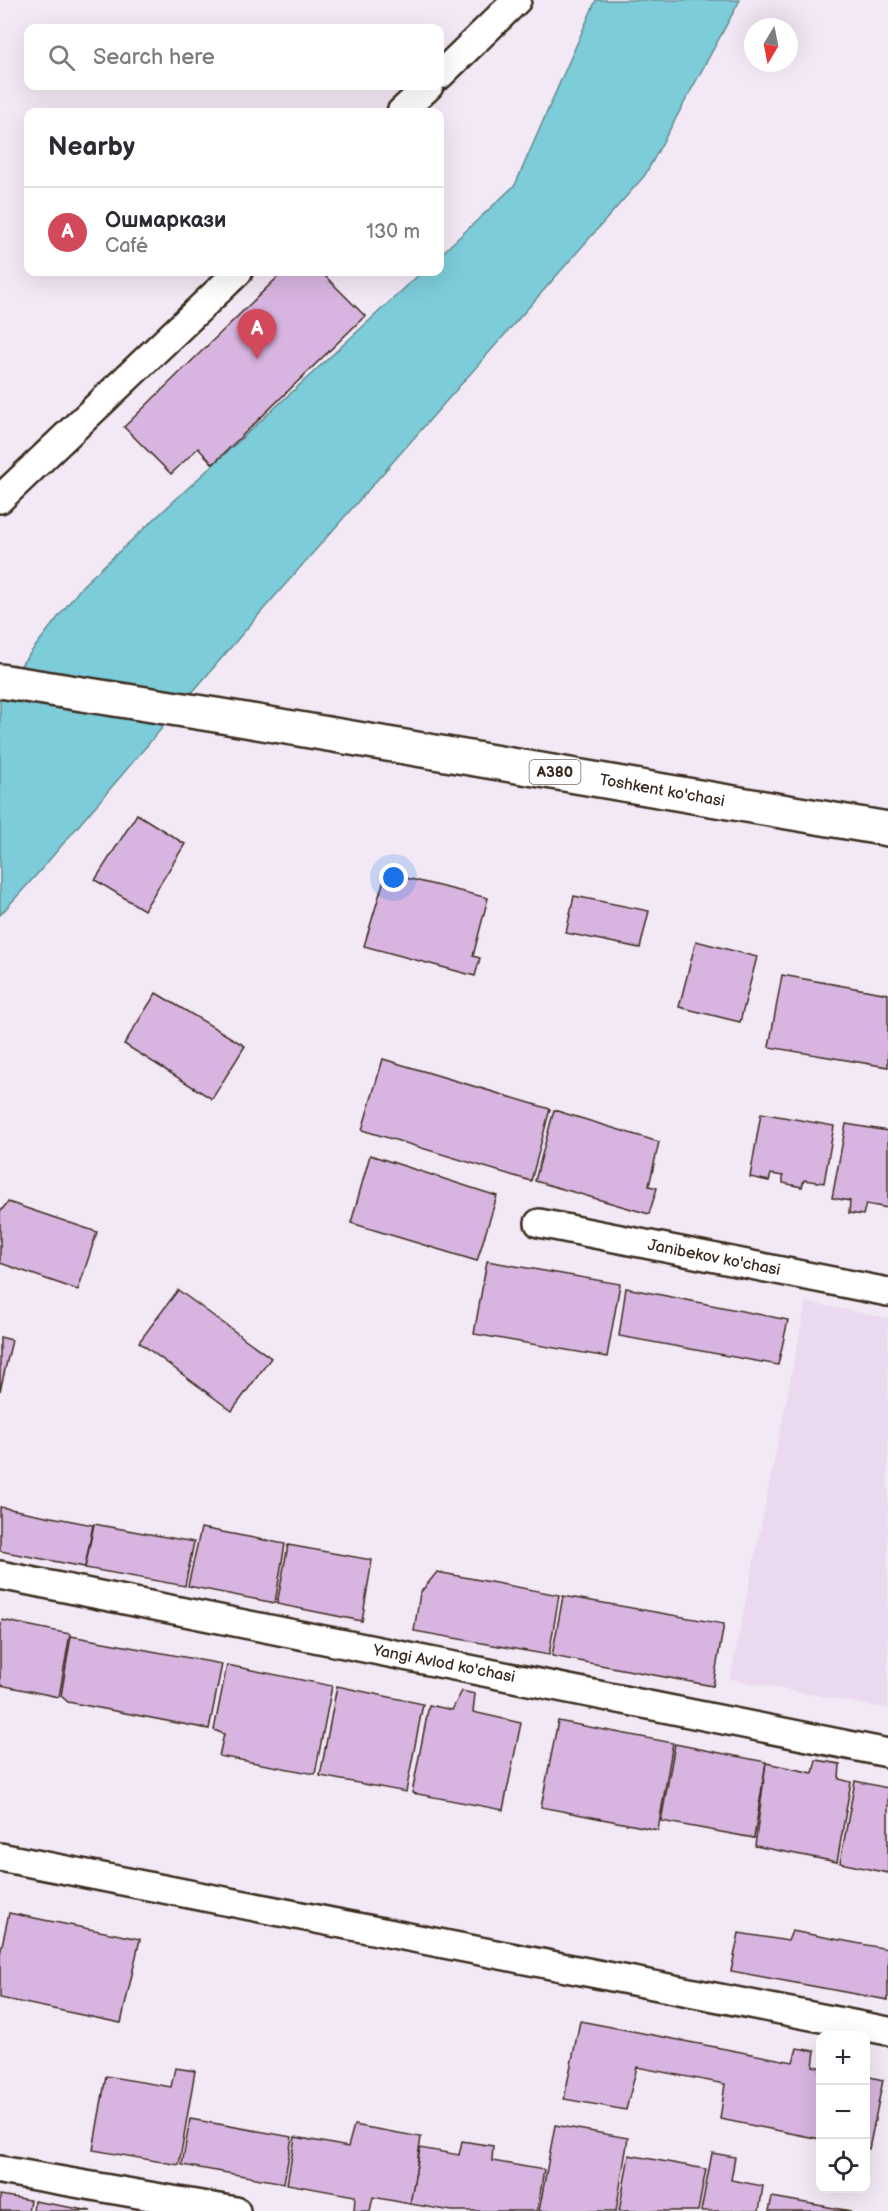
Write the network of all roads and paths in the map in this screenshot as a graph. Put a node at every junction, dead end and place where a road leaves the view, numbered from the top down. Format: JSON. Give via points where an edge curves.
{"nodes":[{"id":1,"x":517,"y":0,"type":"edge"},
{"id":2,"x":444,"y":71,"type":"edge"},
{"id":3,"x":425,"y":90,"type":"edge"},
{"id":4,"x":405,"y":108,"type":"edge"},
{"id":5,"x":234,"y":276,"type":"edge"},
{"id":6,"x":0,"y":499,"type":"edge"},
{"id":7,"x":0,"y":681,"type":"edge"},
{"id":8,"x":888,"y":829,"type":"edge"},
{"id":9,"x":539,"y":1223,"type":"dead end"},
{"id":10,"x":888,"y":1292,"type":"edge"},
{"id":11,"x":0,"y":1575,"type":"edge"},
{"id":12,"x":888,"y":1752,"type":"edge"},
{"id":13,"x":0,"y":1857,"type":"edge"},
{"id":14,"x":888,"y":2031,"type":"edge"},
{"id":15,"x":0,"y":2170,"type":"edge"},
{"id":16,"x":236,"y":2211,"type":"edge"}],
"edges":[{"from":1,"to":2,"type":"street"},
{"from":3,"to":4,"type":"street"},
{"from":5,"to":6,"type":"street"},
{"from":7,"to":8,"type":"highway","name":"Toshkent ko'chasi","number":"A380"},
{"from":9,"to":10,"type":"street","name":"Janibekov ko'chasi"},
{"from":11,"to":12,"type":"street","name":"Yangi Avlod ko'chasi"},
{"from":13,"to":14,"type":"street"},
{"from":15,"to":16,"type":"street"}]}
